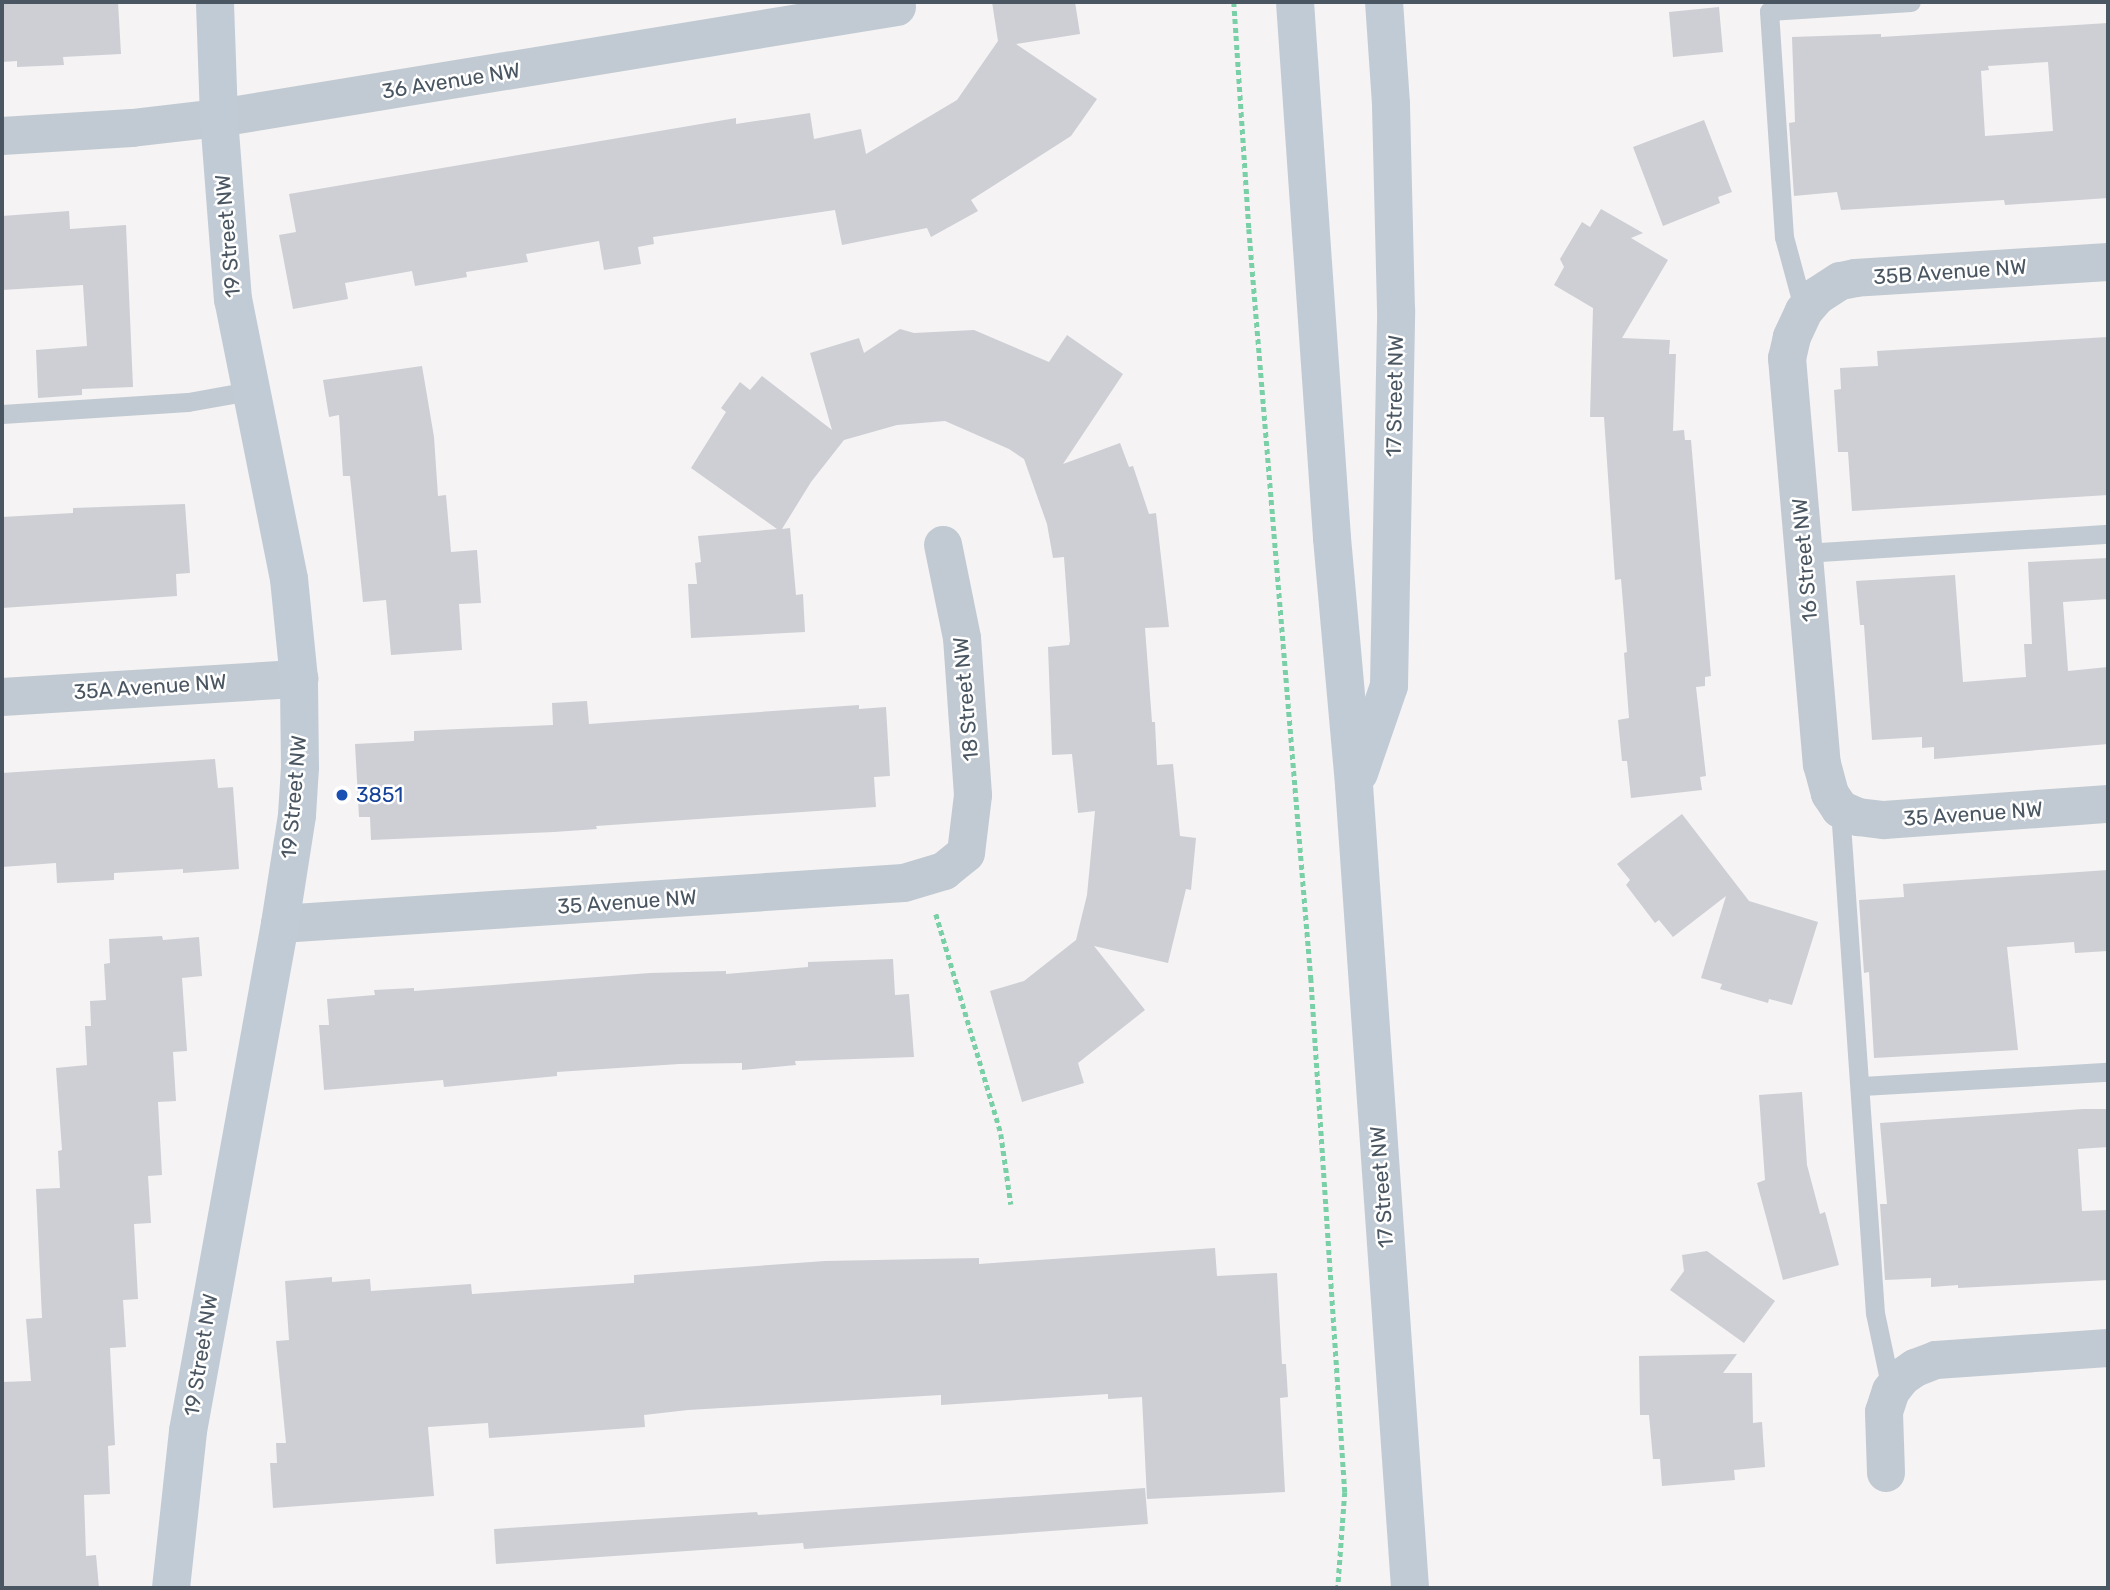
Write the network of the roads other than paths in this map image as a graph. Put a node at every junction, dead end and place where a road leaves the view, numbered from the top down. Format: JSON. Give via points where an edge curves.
{"nodes":[{"id":1,"x":215,"y":2,"type":"edge"},
{"id":2,"x":1295,"y":2,"type":"edge"},
{"id":3,"x":1384,"y":2,"type":"edge"},
{"id":4,"x":1911,"y":2,"type":"edge"},
{"id":5,"x":897,"y":7,"type":"dead end"},
{"id":6,"x":219,"y":118,"type":"junction"},
{"id":7,"x":2,"y":136,"type":"edge"},
{"id":8,"x":2108,"y":262,"type":"edge"},
{"id":9,"x":1804,"y":311,"type":"junction"},
{"id":10,"x":250,"y":391,"type":"junction"},
{"id":11,"x":2,"y":414,"type":"edge"},
{"id":12,"x":2108,"y":534,"type":"edge"},
{"id":13,"x":943,"y":545,"type":"dead end"},
{"id":14,"x":1804,"y":553,"type":"junction"},
{"id":15,"x":299,"y":679,"type":"junction"},
{"id":16,"x":2,"y":696,"type":"edge"},
{"id":17,"x":1354,"y":785,"type":"junction"},
{"id":18,"x":2108,"y":804,"type":"edge"},
{"id":19,"x":1840,"y":809,"type":"junction"},
{"id":20,"x":966,"y":853,"type":"joint"},
{"id":21,"x":280,"y":924,"type":"junction"},
{"id":22,"x":2108,"y":1072,"type":"edge"},
{"id":23,"x":1862,"y":1086,"type":"junction"},
{"id":24,"x":2108,"y":1348,"type":"edge"},
{"id":25,"x":1891,"y":1391,"type":"junction"},
{"id":26,"x":1886,"y":1474,"type":"dead end"},
{"id":27,"x":171,"y":1588,"type":"edge"},
{"id":28,"x":1410,"y":1588,"type":"edge"}],
"edges":[{"from":1,"to":6,"type":"main road","name":"19 Street NW"},
{"from":2,"to":17,"type":"main road","name":"17 Street NW"},
{"from":3,"to":17,"type":"main road","name":"17 Street NW","via":[[1396,310],[1390,672]]},
{"from":4,"to":9,"type":"lane","via":[[1769,11],[1784,237]]},
{"from":5,"to":6,"type":"street","name":"36 Avenue NW"},
{"from":6,"to":7,"type":"street","name":"36 Avenue NW"},
{"from":6,"to":10,"type":"main road","name":"19 Street NW","via":[[233,300]]},
{"from":8,"to":9,"type":"street","name":"35B Avenue NW","via":[[1856,278],[1829,287]]},
{"from":9,"to":14,"type":"street","name":"16 Street NW","via":[[1787,358]]},
{"from":10,"to":11,"type":"lane","via":[[188,402]]},
{"from":10,"to":15,"type":"main road","name":"19 Street NW","via":[[283,540]]},
{"from":12,"to":14,"type":"lane"},
{"from":13,"to":20,"type":"street","name":"18 Street NW","via":[[963,651],[973,794]]},
{"from":14,"to":19,"type":"street","name":"16 Street NW","via":[[1822,764],[1830,794]]},
{"from":15,"to":16,"type":"street","name":"35A Avenue NW"},
{"from":15,"to":21,"type":"main road","name":"19 Street NW","via":[[300,767]]},
{"from":17,"to":28,"type":"main road","name":"17 Street NW"},
{"from":18,"to":19,"type":"street","name":"35 Avenue NW","via":[[1884,820]]},
{"from":19,"to":23,"type":"lane"},
{"from":20,"to":21,"type":"street","name":"35 Avenue NW","via":[[955,865],[925,878],[891,884]]},
{"from":21,"to":27,"type":"main road","name":"19 Street NW","via":[[188,1431]]},
{"from":22,"to":23,"type":"lane"},
{"from":23,"to":25,"type":"lane","via":[[1875,1312]]},
{"from":24,"to":25,"type":"street","via":[[1936,1360],[1909,1372]]},
{"from":25,"to":26,"type":"street","via":[[1884,1412]]}]}
